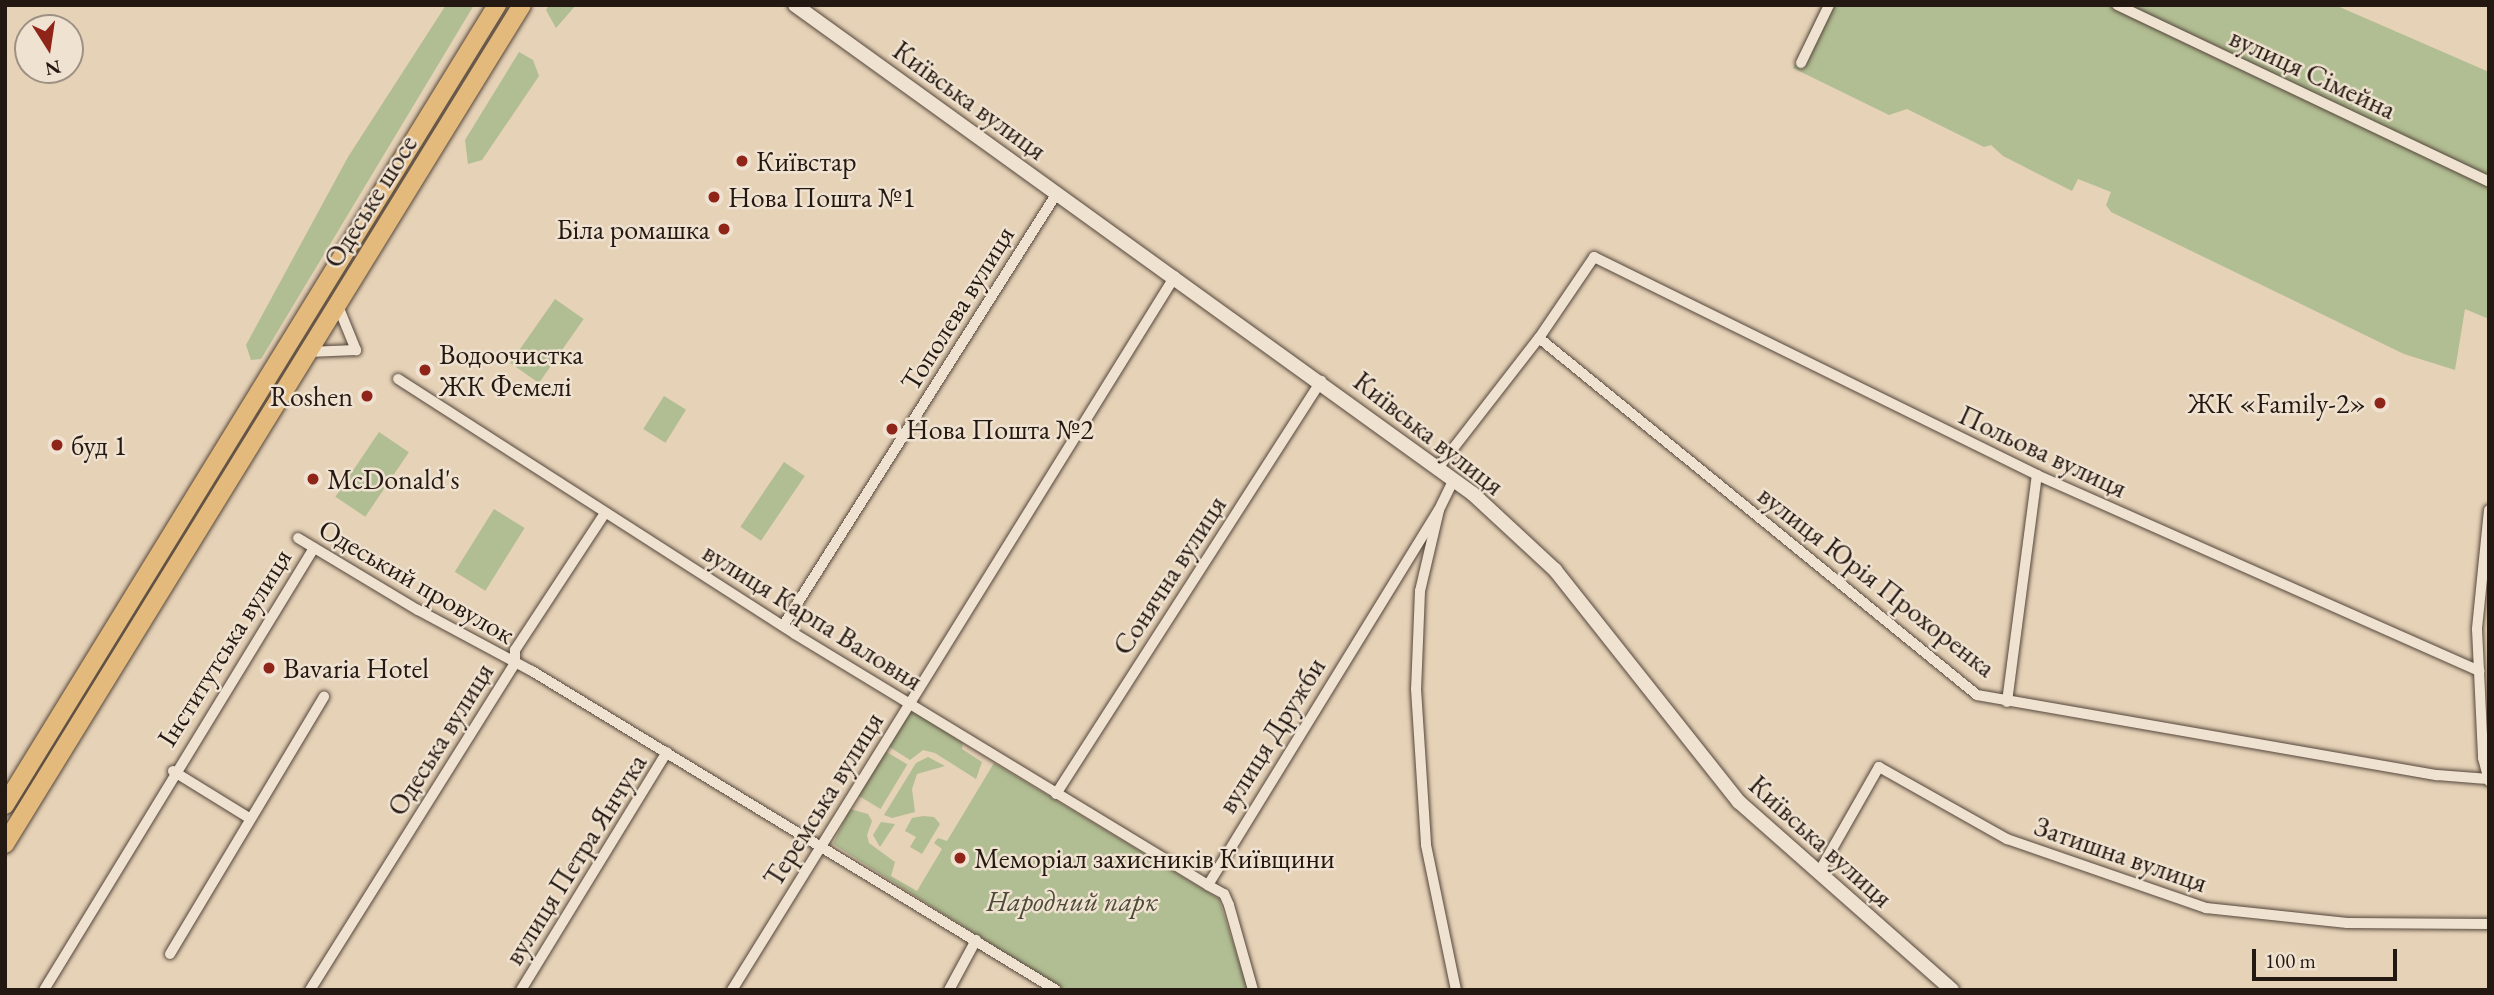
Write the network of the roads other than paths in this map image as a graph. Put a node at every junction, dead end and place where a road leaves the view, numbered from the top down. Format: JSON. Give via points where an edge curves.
{"nodes":[{"id":1,"x":497,"y":5,"type":"edge"},
{"id":2,"x":522,"y":5,"type":"edge"},
{"id":3,"x":795,"y":5,"type":"edge"},
{"id":4,"x":1829,"y":5,"type":"edge"},
{"id":5,"x":2117,"y":5,"type":"edge"},
{"id":6,"x":1801,"y":63,"type":"dead end"},
{"id":7,"x":2489,"y":181,"type":"edge"},
{"id":8,"x":1057,"y":193,"type":"junction"},
{"id":9,"x":1175,"y":276,"type":"junction"},
{"id":10,"x":338,"y":305,"type":"junction"},
{"id":11,"x":1539,"y":338,"type":"junction"},
{"id":12,"x":307,"y":352,"type":"junction"},
{"id":13,"x":398,"y":379,"type":"dead end"},
{"id":14,"x":1321,"y":381,"type":"junction"},
{"id":15,"x":1438,"y":468,"type":"junction"},
{"id":16,"x":2037,"y":475,"type":"junction"},
{"id":17,"x":1454,"y":479,"type":"junction"},
{"id":18,"x":1439,"y":509,"type":"junction"},
{"id":19,"x":2489,"y":510,"type":"edge"},
{"id":20,"x":605,"y":513,"type":"junction"},
{"id":21,"x":298,"y":538,"type":"dead end"},
{"id":22,"x":314,"y":548,"type":"junction"},
{"id":23,"x":783,"y":626,"type":"junction"},
{"id":24,"x":515,"y":663,"type":"junction"},
{"id":25,"x":2480,"y":671,"type":"junction"},
{"id":26,"x":2485,"y":693,"type":"edge"},
{"id":27,"x":324,"y":697,"type":"dead end"},
{"id":28,"x":2007,"y":702,"type":"junction"},
{"id":29,"x":909,"y":704,"type":"junction"},
{"id":30,"x":667,"y":752,"type":"junction"},
{"id":31,"x":173,"y":771,"type":"junction"},
{"id":32,"x":2488,"y":780,"type":"edge"},
{"id":33,"x":1056,"y":794,"type":"junction"},
{"id":34,"x":5,"y":805,"type":"edge"},
{"id":35,"x":249,"y":818,"type":"junction"},
{"id":36,"x":5,"y":844,"type":"edge"},
{"id":37,"x":822,"y":845,"type":"junction"},
{"id":38,"x":1819,"y":872,"type":"junction"},
{"id":39,"x":1208,"y":885,"type":"junction"},
{"id":40,"x":2489,"y":924,"type":"edge"},
{"id":41,"x":976,"y":940,"type":"junction"},
{"id":42,"x":170,"y":954,"type":"dead end"},
{"id":43,"x":44,"y":990,"type":"edge"},
{"id":44,"x":310,"y":990,"type":"edge"},
{"id":45,"x":521,"y":990,"type":"edge"},
{"id":46,"x":732,"y":990,"type":"edge"},
{"id":47,"x":949,"y":990,"type":"edge"},
{"id":48,"x":1056,"y":990,"type":"edge"},
{"id":49,"x":1253,"y":990,"type":"edge"},
{"id":50,"x":1456,"y":990,"type":"edge"},
{"id":51,"x":1952,"y":990,"type":"edge"}],
"edges":[{"from":1,"to":34,"type":"highway","name":"Одеське шосе"},
{"from":2,"to":10,"type":"highway","name":"Одеське шосе"},
{"from":3,"to":8,"type":"street","name":"Київська вулиця"},
{"from":4,"to":6,"type":"street"},
{"from":5,"to":7,"type":"street","name":"вулиця Сімейна"},
{"from":8,"to":9,"type":"street","name":"Київська вулиця"},
{"from":8,"to":23,"type":"street","name":"Тополева вулиця"},
{"from":9,"to":14,"type":"street","name":"Київська вулиця"},
{"from":9,"to":29,"type":"street","name":"Теремська вулиця"},
{"from":10,"to":12,"type":"highway","name":"Одеське шосе"},
{"from":10,"to":12,"type":"street","via":[[356,350]]},
{"from":11,"to":15,"type":"street"},
{"from":11,"to":16,"type":"street","name":"Польова вулиця","via":[[1594,257]]},
{"from":11,"to":28,"type":"street","name":"вулиця Юрія Прохоренка","via":[[1977,695]]},
{"from":12,"to":36,"type":"highway","name":"Одеське шосе"},
{"from":13,"to":20,"type":"street","name":"вулиця Карпа Валовня"},
{"from":14,"to":15,"type":"street","name":"Київська вулиця"},
{"from":14,"to":33,"type":"street","name":"Сонячна вулиця"},
{"from":15,"to":17,"type":"street","name":"Київська вулиця"},
{"from":16,"to":25,"type":"street","name":"Польова вулиця"},
{"from":16,"to":28,"type":"street"},
{"from":17,"to":18,"type":"street"},
{"from":17,"to":38,"type":"street","name":"Київська вулиця","via":[[1555,570],[1709,769]]},
{"from":18,"to":39,"type":"street","name":"вулиця Дружби"},
{"from":18,"to":50,"type":"street","via":[[1420,591],[1417,752],[1426,845]]},
{"from":19,"to":25,"type":"street","via":[[2479,589]]},
{"from":20,"to":23,"type":"street","name":"вулиця Карпа Валовня"},
{"from":20,"to":24,"type":"street","name":"Одеська вулиця","via":[[515,650]]},
{"from":21,"to":22,"type":"street","name":"Одеський провулок"},
{"from":22,"to":24,"type":"street","name":"Одеський провулок"},
{"from":22,"to":31,"type":"street","name":"Інститутська вулиця"},
{"from":23,"to":29,"type":"street","name":"вулиця Карпа Валовня"},
{"from":24,"to":30,"type":"street","name":"Одеський провулок"},
{"from":24,"to":44,"type":"street","name":"Одеська вулиця"},
{"from":25,"to":26,"type":"street"},
{"from":26,"to":32,"type":"street"},
{"from":27,"to":35,"type":"street"},
{"from":28,"to":32,"type":"street","name":"вулиця Юрія Прохоренка"},
{"from":29,"to":33,"type":"street","name":"вулиця Карпа Валовня"},
{"from":29,"to":37,"type":"street","name":"Теремська вулиця"},
{"from":30,"to":37,"type":"street","name":"Одеський провулок"},
{"from":30,"to":45,"type":"street","name":"вулиця Петра Янчука"},
{"from":31,"to":35,"type":"street","name":"Інститутська вулиця"},
{"from":31,"to":43,"type":"street","name":"Інститутська вулиця"},
{"from":33,"to":39,"type":"street","name":"вулиця Карпа Валовня"},
{"from":35,"to":42,"type":"street"},
{"from":37,"to":41,"type":"street","name":"Одеський провулок"},
{"from":37,"to":46,"type":"street","name":"Теремська вулиця"},
{"from":38,"to":40,"type":"street","name":"Затишна вулиця","via":[[1879,767],[2007,839],[2206,908],[2347,923]]},
{"from":38,"to":51,"type":"street","name":"Київська вулиця"},
{"from":39,"to":49,"type":"street","via":[[1224,894],[1229,905]]},
{"from":41,"to":47,"type":"street"},
{"from":41,"to":48,"type":"street","name":"Одеський провулок"}]}
